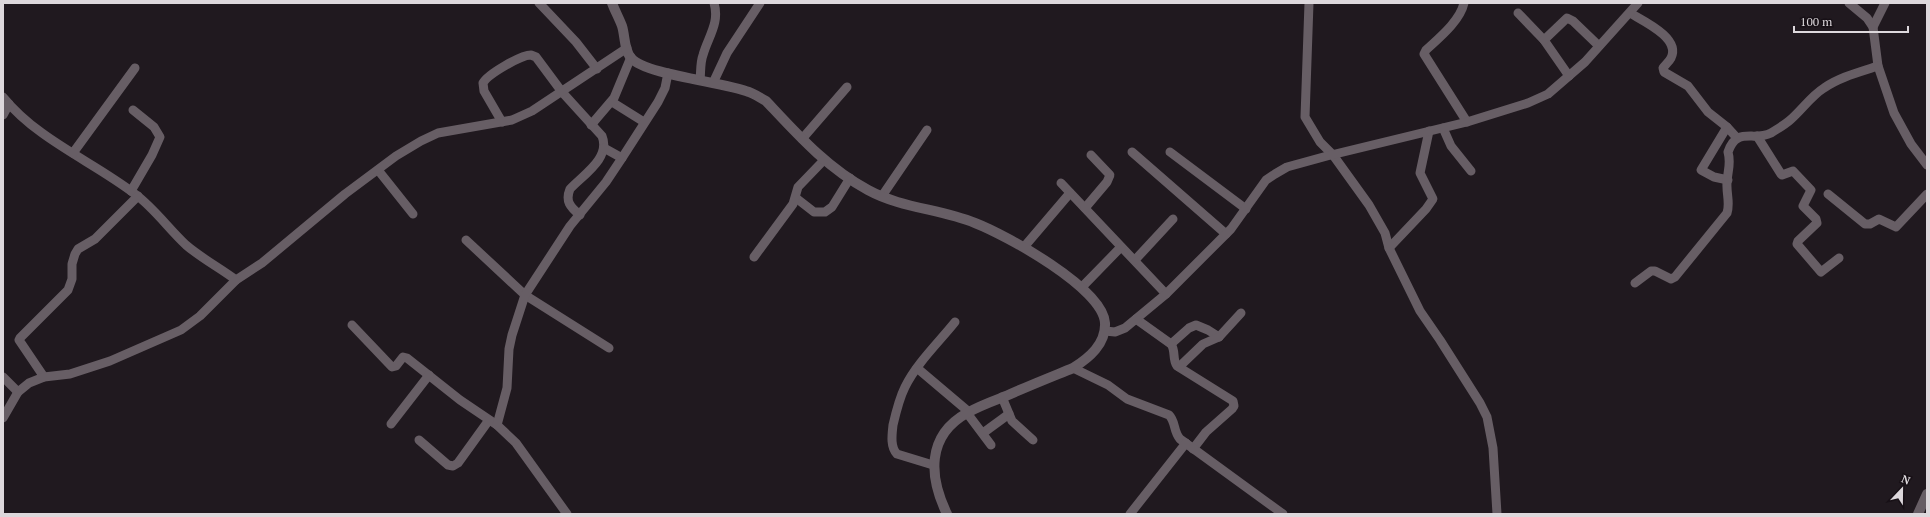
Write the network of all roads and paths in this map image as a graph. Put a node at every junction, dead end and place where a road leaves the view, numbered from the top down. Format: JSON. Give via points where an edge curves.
{"nodes":[{"id":1,"x":539,"y":3,"type":"edge"},
{"id":2,"x":612,"y":3,"type":"edge"},
{"id":3,"x":714,"y":3,"type":"edge"},
{"id":4,"x":760,"y":3,"type":"edge"},
{"id":5,"x":1309,"y":3,"type":"edge"},
{"id":6,"x":1464,"y":3,"type":"edge"},
{"id":7,"x":1849,"y":3,"type":"edge"},
{"id":8,"x":1885,"y":3,"type":"edge"},
{"id":9,"x":1634,"y":6,"type":"edge"},
{"id":10,"x":1518,"y":14,"type":"dead end"},
{"id":11,"x":1873,"y":27,"type":"junction"},
{"id":12,"x":1544,"y":40,"type":"junction"},
{"id":13,"x":1599,"y":46,"type":"junction"},
{"id":14,"x":629,"y":53,"type":"junction"},
{"id":15,"x":1878,"y":66,"type":"junction"},
{"id":16,"x":134,"y":68,"type":"dead end"},
{"id":17,"x":596,"y":69,"type":"junction"},
{"id":18,"x":668,"y":73,"type":"junction"},
{"id":19,"x":1569,"y":76,"type":"junction"},
{"id":20,"x":700,"y":80,"type":"junction"},
{"id":21,"x":713,"y":83,"type":"junction"},
{"id":22,"x":847,"y":87,"type":"dead end"},
{"id":23,"x":562,"y":92,"type":"junction"},
{"id":24,"x":3,"y":97,"type":"edge"},
{"id":25,"x":612,"y":102,"type":"junction"},
{"id":26,"x":9,"y":104,"type":"junction"},
{"id":27,"x":134,"y":110,"type":"dead end"},
{"id":28,"x":3,"y":115,"type":"edge"},
{"id":29,"x":502,"y":122,"type":"junction"},
{"id":30,"x":644,"y":122,"type":"junction"},
{"id":31,"x":1467,"y":122,"type":"junction"},
{"id":32,"x":591,"y":124,"type":"junction"},
{"id":33,"x":1727,"y":127,"type":"junction"},
{"id":34,"x":1443,"y":128,"type":"junction"},
{"id":35,"x":926,"y":130,"type":"dead end"},
{"id":36,"x":1429,"y":131,"type":"junction"},
{"id":37,"x":1756,"y":136,"type":"junction"},
{"id":38,"x":1737,"y":138,"type":"junction"},
{"id":39,"x":802,"y":139,"type":"junction"},
{"id":40,"x":604,"y":148,"type":"junction"},
{"id":41,"x":1132,"y":152,"type":"dead end"},
{"id":42,"x":1170,"y":152,"type":"dead end"},
{"id":43,"x":73,"y":153,"type":"junction"},
{"id":44,"x":1091,"y":155,"type":"dead end"},
{"id":45,"x":1326,"y":157,"type":"junction"},
{"id":46,"x":622,"y":158,"type":"junction"},
{"id":47,"x":824,"y":160,"type":"junction"},
{"id":48,"x":1927,"y":165,"type":"edge"},
{"id":49,"x":378,"y":170,"type":"junction"},
{"id":50,"x":1471,"y":171,"type":"dead end"},
{"id":51,"x":850,"y":178,"type":"junction"},
{"id":52,"x":1728,"y":180,"type":"junction"},
{"id":53,"x":1061,"y":183,"type":"dead end"},
{"id":54,"x":1070,"y":193,"type":"junction"},
{"id":55,"x":134,"y":194,"type":"junction"},
{"id":56,"x":1828,"y":194,"type":"dead end"},
{"id":57,"x":1927,"y":194,"type":"edge"},
{"id":58,"x":882,"y":196,"type":"junction"},
{"id":59,"x":796,"y":198,"type":"junction"},
{"id":60,"x":1085,"y":208,"type":"junction"},
{"id":61,"x":1246,"y":209,"type":"junction"},
{"id":62,"x":413,"y":214,"type":"dead end"},
{"id":63,"x":580,"y":215,"type":"junction"},
{"id":64,"x":1173,"y":219,"type":"dead end"},
{"id":65,"x":1226,"y":234,"type":"junction"},
{"id":66,"x":466,"y":240,"type":"dead end"},
{"id":67,"x":1024,"y":247,"type":"junction"},
{"id":68,"x":1121,"y":247,"type":"junction"},
{"id":69,"x":1389,"y":248,"type":"junction"},
{"id":70,"x":754,"y":257,"type":"dead end"},
{"id":71,"x":1839,"y":258,"type":"dead end"},
{"id":72,"x":1134,"y":260,"type":"junction"},
{"id":73,"x":236,"y":280,"type":"junction"},
{"id":74,"x":1635,"y":283,"type":"dead end"},
{"id":75,"x":1082,"y":287,"type":"junction"},
{"id":76,"x":1166,"y":294,"type":"junction"},
{"id":77,"x":525,"y":295,"type":"junction"},
{"id":78,"x":1241,"y":313,"type":"dead end"},
{"id":79,"x":1136,"y":319,"type":"junction"},
{"id":80,"x":955,"y":322,"type":"dead end"},
{"id":81,"x":352,"y":326,"type":"dead end"},
{"id":82,"x":1105,"y":332,"type":"junction"},
{"id":83,"x":1219,"y":337,"type":"junction"},
{"id":84,"x":1171,"y":344,"type":"junction"},
{"id":85,"x":609,"y":348,"type":"dead end"},
{"id":86,"x":1179,"y":367,"type":"junction"},
{"id":87,"x":917,"y":368,"type":"junction"},
{"id":88,"x":1073,"y":368,"type":"junction"},
{"id":89,"x":429,"y":375,"type":"junction"},
{"id":90,"x":3,"y":377,"type":"edge"},
{"id":91,"x":44,"y":377,"type":"junction"},
{"id":92,"x":18,"y":392,"type":"junction"},
{"id":93,"x":1002,"y":397,"type":"junction"},
{"id":94,"x":968,"y":412,"type":"junction"},
{"id":95,"x":1008,"y":414,"type":"junction"},
{"id":96,"x":3,"y":418,"type":"edge"},
{"id":97,"x":493,"y":422,"type":"junction"},
{"id":98,"x":391,"y":424,"type":"dead end"},
{"id":99,"x":983,"y":433,"type":"junction"},
{"id":100,"x":419,"y":440,"type":"dead end"},
{"id":101,"x":1033,"y":440,"type":"dead end"},
{"id":102,"x":992,"y":445,"type":"dead end"},
{"id":103,"x":1190,"y":446,"type":"junction"},
{"id":104,"x":933,"y":466,"type":"junction"},
{"id":105,"x":1927,"y":494,"type":"edge"},
{"id":106,"x":567,"y":514,"type":"edge"},
{"id":107,"x":947,"y":514,"type":"edge"},
{"id":108,"x":1130,"y":514,"type":"edge"},
{"id":109,"x":1283,"y":514,"type":"edge"},
{"id":110,"x":1497,"y":514,"type":"edge"},
{"id":111,"x":1918,"y":514,"type":"edge"}],
"edges":[{"from":1,"to":17,"type":"street","via":[[576,42]]},
{"from":2,"to":14,"type":"street","via":[[622,25]]},
{"from":3,"to":20,"type":"street","via":[[714,26],[702,58]]},
{"from":4,"to":21,"type":"street","via":[[727,53]]},
{"from":5,"to":45,"type":"street","via":[[1305,117]]},
{"from":6,"to":31,"type":"street","via":[[1453,22],[1424,54]]},
{"from":7,"to":11,"type":"street","via":[[1867,18]]},
{"from":8,"to":11,"type":"street"},
{"from":9,"to":13,"type":"street"},
{"from":9,"to":33,"type":"street","via":[[1667,37],[1672,46],[1670,59],[1663,70],[1688,86],[1708,112]]},
{"from":10,"to":12,"type":"street"},
{"from":11,"to":15,"type":"street"},
{"from":12,"to":13,"type":"street","via":[[1567,18]]},
{"from":12,"to":19,"type":"street"},
{"from":13,"to":19,"type":"street"},
{"from":14,"to":17,"type":"street"},
{"from":14,"to":18,"type":"street","via":[[639,63]]},
{"from":14,"to":25,"type":"street"},
{"from":15,"to":37,"type":"street","via":[[1845,77],[1824,88],[1788,122],[1768,134]]},
{"from":15,"to":48,"type":"street","via":[[1901,128]]},
{"from":16,"to":43,"type":"street"},
{"from":17,"to":23,"type":"street"},
{"from":18,"to":20,"type":"street"},
{"from":18,"to":30,"type":"street","via":[[665,88]]},
{"from":19,"to":31,"type":"street","via":[[1542,97]]},
{"from":20,"to":21,"type":"street"},
{"from":21,"to":39,"type":"street","via":[[749,92],[766,101]]},
{"from":22,"to":39,"type":"street"},
{"from":23,"to":29,"type":"street","via":[[532,111]]},
{"from":23,"to":29,"type":"street","via":[[536,57],[528,54],[524,56],[490,75],[483,83],[484,91]]},
{"from":23,"to":32,"type":"street"},
{"from":24,"to":26,"type":"street"},
{"from":25,"to":30,"type":"street"},
{"from":25,"to":32,"type":"street"},
{"from":26,"to":28,"type":"street"},
{"from":26,"to":43,"type":"street","via":[[35,128]]},
{"from":27,"to":55,"type":"street","via":[[154,127],[160,137]]},
{"from":29,"to":49,"type":"street","via":[[438,133],[420,141]]},
{"from":30,"to":46,"type":"street"},
{"from":31,"to":34,"type":"street"},
{"from":32,"to":40,"type":"street","via":[[602,136]]},
{"from":33,"to":38,"type":"street"},
{"from":33,"to":52,"type":"street","via":[[1701,170],[1714,177]]},
{"from":34,"to":36,"type":"street"},
{"from":34,"to":50,"type":"street","via":[[1451,146]]},
{"from":35,"to":58,"type":"street"},
{"from":36,"to":45,"type":"street"},
{"from":36,"to":69,"type":"street","via":[[1420,173],[1433,199]]},
{"from":37,"to":38,"type":"street","via":[[1745,135]]},
{"from":37,"to":71,"type":"street","via":[[1780,174],[1793,171],[1811,190],[1803,206],[1816,219],[1817,224],[1797,244],[1821,272]]},
{"from":38,"to":52,"type":"street","via":[[1728,152],[1731,164]]},
{"from":39,"to":47,"type":"street"},
{"from":40,"to":46,"type":"street"},
{"from":40,"to":63,"type":"street","via":[[599,159],[568,194],[569,204]]},
{"from":41,"to":65,"type":"street"},
{"from":42,"to":61,"type":"street"},
{"from":43,"to":55,"type":"street"},
{"from":44,"to":60,"type":"street","via":[[1110,175]]},
{"from":45,"to":61,"type":"street","via":[[1287,167],[1275,174],[1266,180]]},
{"from":45,"to":69,"type":"street","via":[[1369,205],[1385,234]]},
{"from":46,"to":63,"type":"street"},
{"from":47,"to":51,"type":"street"},
{"from":47,"to":59,"type":"street","via":[[798,188]]},
{"from":49,"to":62,"type":"street"},
{"from":49,"to":73,"type":"street","via":[[262,263]]},
{"from":51,"to":58,"type":"street"},
{"from":51,"to":59,"type":"street","via":[[832,207],[825,212],[814,212]]},
{"from":52,"to":74,"type":"street","via":[[1727,212],[1675,277],[1671,279],[1655,270]]},
{"from":53,"to":54,"type":"street"},
{"from":54,"to":60,"type":"street"},
{"from":54,"to":67,"type":"street"},
{"from":55,"to":73,"type":"street","via":[[154,210],[188,246]]},
{"from":55,"to":91,"type":"street","via":[[95,239],[74,254],[72,279],[68,290],[19,340]]},
{"from":56,"to":57,"type":"street","via":[[1865,224],[1879,219],[1896,227]]},
{"from":58,"to":67,"type":"street","via":[[972,222]]},
{"from":59,"to":70,"type":"street"},
{"from":60,"to":68,"type":"street"},
{"from":61,"to":65,"type":"street"},
{"from":63,"to":77,"type":"street","via":[[561,239]]},
{"from":64,"to":72,"type":"street"},
{"from":65,"to":76,"type":"street"},
{"from":66,"to":77,"type":"street"},
{"from":67,"to":75,"type":"street"},
{"from":68,"to":72,"type":"street"},
{"from":68,"to":75,"type":"street"},
{"from":69,"to":110,"type":"street","via":[[1420,311],[1480,403],[1487,418],[1493,448]]},
{"from":72,"to":76,"type":"street"},
{"from":73,"to":91,"type":"street","via":[[182,330],[84,370]]},
{"from":75,"to":82,"type":"street","via":[[1104,316]]},
{"from":76,"to":79,"type":"street"},
{"from":77,"to":85,"type":"street"},
{"from":77,"to":97,"type":"street","via":[[509,350],[507,388]]},
{"from":78,"to":83,"type":"street"},
{"from":79,"to":82,"type":"street","via":[[1125,328]]},
{"from":79,"to":84,"type":"street"},
{"from":80,"to":87,"type":"street"},
{"from":81,"to":89,"type":"street","via":[[392,367],[403,357]]},
{"from":82,"to":88,"type":"street","via":[[1095,351]]},
{"from":83,"to":84,"type":"street","via":[[1201,326],[1194,325]]},
{"from":83,"to":86,"type":"street","via":[[1203,344]]},
{"from":84,"to":86,"type":"street","via":[[1174,362]]},
{"from":86,"to":103,"type":"street","via":[[1227,396],[1234,404],[1232,409]]},
{"from":87,"to":94,"type":"street"},
{"from":87,"to":104,"type":"street","via":[[900,398],[892,431],[893,446],[894,451],[903,457]]},
{"from":88,"to":93,"type":"street"},
{"from":88,"to":103,"type":"street","via":[[1108,385],[1127,399],[1169,416],[1173,419],[1175,433]]},
{"from":89,"to":97,"type":"street"},
{"from":89,"to":98,"type":"street"},
{"from":90,"to":92,"type":"street"},
{"from":91,"to":92,"type":"street","via":[[29,382]]},
{"from":92,"to":96,"type":"street"},
{"from":93,"to":94,"type":"street"},
{"from":93,"to":95,"type":"street"},
{"from":94,"to":99,"type":"street"},
{"from":94,"to":104,"type":"street","via":[[951,425],[940,439]]},
{"from":95,"to":99,"type":"street"},
{"from":95,"to":101,"type":"street","via":[[1016,426]]},
{"from":97,"to":100,"type":"street","via":[[453,466],[448,465]]},
{"from":97,"to":106,"type":"street","via":[[516,442]]},
{"from":99,"to":102,"type":"street"},
{"from":103,"to":108,"type":"street"},
{"from":103,"to":109,"type":"street"},
{"from":104,"to":107,"type":"street"},
{"from":105,"to":111,"type":"street"}]}
